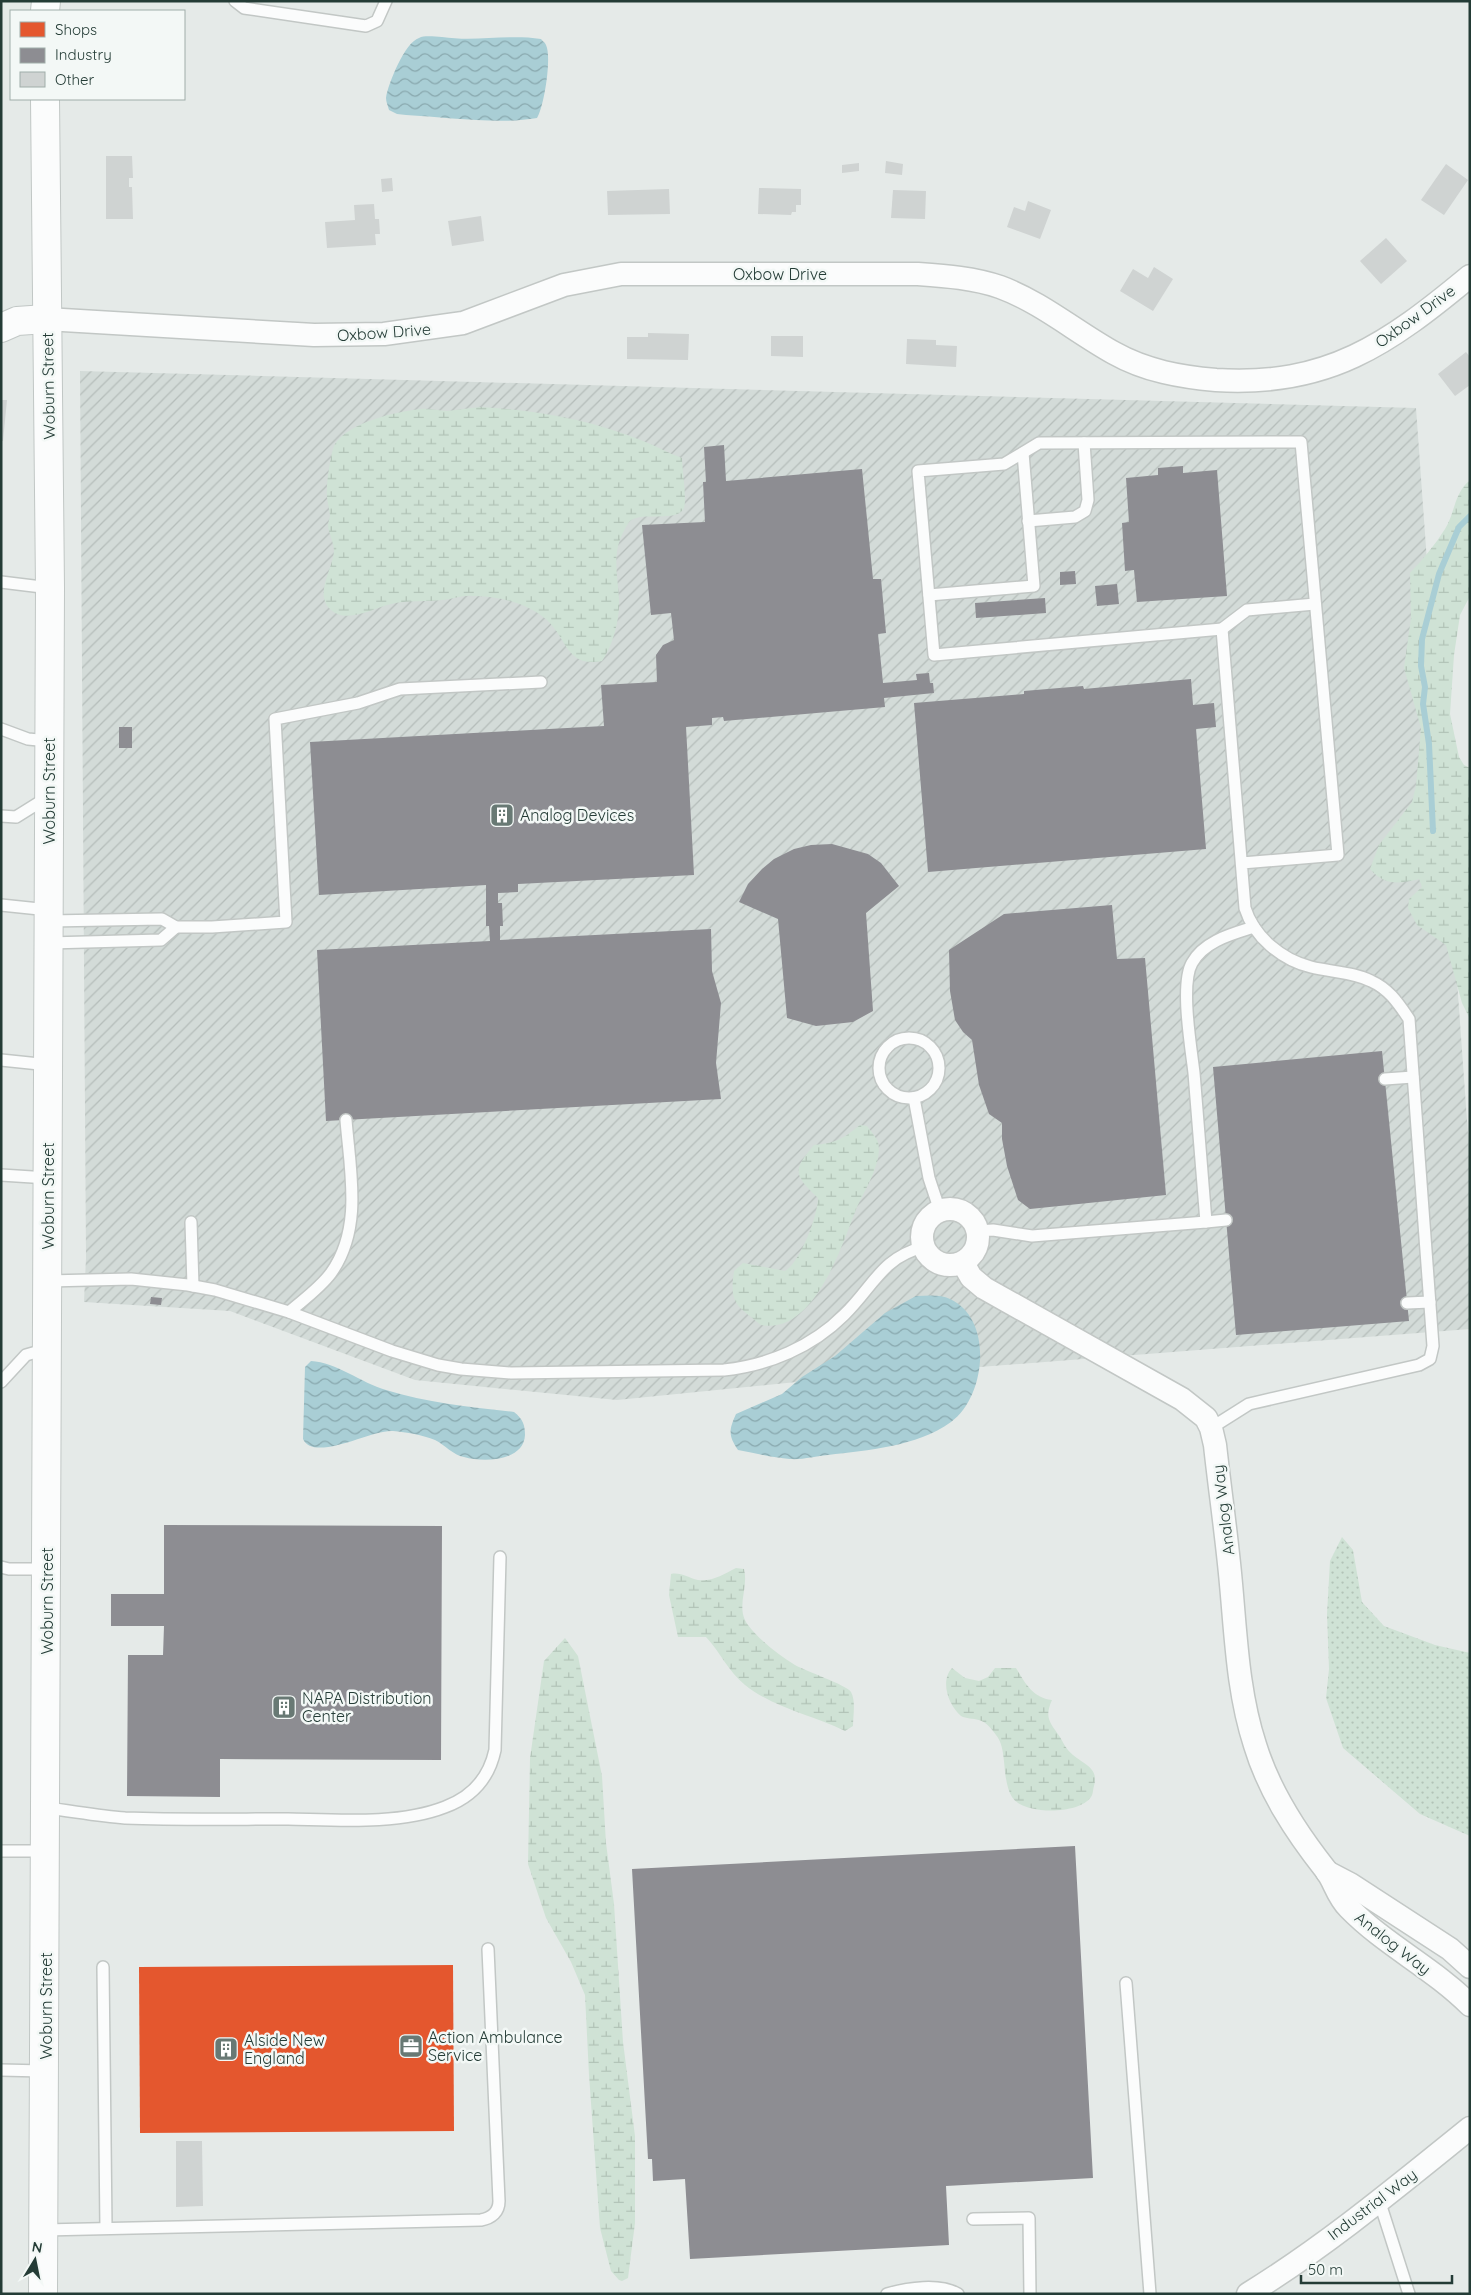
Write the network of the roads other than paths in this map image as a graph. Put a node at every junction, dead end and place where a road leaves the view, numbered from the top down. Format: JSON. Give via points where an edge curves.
{"nodes":[{"id":1,"x":235,"y":1,"type":"edge"},
{"id":2,"x":386,"y":1,"type":"edge"},
{"id":3,"x":45,"y":100,"type":"edge"},
{"id":4,"x":1470,"y":276,"type":"edge"},
{"id":5,"x":46,"y":319,"type":"junction"},
{"id":6,"x":1,"y":328,"type":"edge"},
{"id":7,"x":1084,"y":443,"type":"junction"},
{"id":8,"x":1023,"y":453,"type":"junction"},
{"id":9,"x":1028,"y":521,"type":"junction"},
{"id":10,"x":1,"y":582,"type":"edge"},
{"id":11,"x":50,"y":588,"type":"junction"},
{"id":12,"x":929,"y":595,"type":"junction"},
{"id":13,"x":1315,"y":604,"type":"junction"},
{"id":14,"x":1222,"y":629,"type":"junction"},
{"id":15,"x":541,"y":682,"type":"dead end"},
{"id":16,"x":1,"y":728,"type":"edge"},
{"id":17,"x":49,"y":741,"type":"junction"},
{"id":18,"x":49,"y":796,"type":"junction"},
{"id":19,"x":1,"y":816,"type":"edge"},
{"id":20,"x":1242,"y":863,"type":"junction"},
{"id":21,"x":1,"y":905,"type":"edge"},
{"id":22,"x":49,"y":925,"type":"junction"},
{"id":23,"x":176,"y":927,"type":"junction"},
{"id":24,"x":1254,"y":927,"type":"junction"},
{"id":25,"x":1,"y":1060,"type":"edge"},
{"id":26,"x":49,"y":1065,"type":"junction"},
{"id":27,"x":1413,"y":1076,"type":"junction"},
{"id":28,"x":1385,"y":1079,"type":"dead end"},
{"id":29,"x":914,"y":1098,"type":"junction"},
{"id":30,"x":346,"y":1120,"type":"dead end"},
{"id":31,"x":1,"y":1175,"type":"edge"},
{"id":32,"x":48,"y":1178,"type":"junction"},
{"id":33,"x":940,"y":1211,"type":"junction"},
{"id":34,"x":1226,"y":1220,"type":"dead end"},
{"id":35,"x":191,"y":1222,"type":"dead end"},
{"id":36,"x":1206,"y":1222,"type":"junction"},
{"id":37,"x":978,"y":1231,"type":"junction"},
{"id":38,"x":924,"y":1246,"type":"junction"},
{"id":39,"x":963,"y":1263,"type":"junction"},
{"id":40,"x":48,"y":1281,"type":"junction"},
{"id":41,"x":193,"y":1286,"type":"junction"},
{"id":42,"x":1430,"y":1302,"type":"junction"},
{"id":43,"x":1407,"y":1303,"type":"dead end"},
{"id":44,"x":289,"y":1312,"type":"junction"},
{"id":45,"x":49,"y":1349,"type":"junction"},
{"id":46,"x":1,"y":1382,"type":"edge"},
{"id":47,"x":1211,"y":1428,"type":"junction"},
{"id":48,"x":500,"y":1557,"type":"dead end"},
{"id":49,"x":1,"y":1567,"type":"edge"},
{"id":50,"x":47,"y":1569,"type":"junction"},
{"id":51,"x":46,"y":1808,"type":"junction"},
{"id":52,"x":1,"y":1851,"type":"edge"},
{"id":53,"x":45,"y":1851,"type":"junction"},
{"id":54,"x":1327,"y":1872,"type":"junction"},
{"id":55,"x":488,"y":1949,"type":"dead end"},
{"id":56,"x":103,"y":1966,"type":"dead end"},
{"id":57,"x":1470,"y":1967,"type":"edge"},
{"id":58,"x":1126,"y":1983,"type":"dead end"},
{"id":59,"x":1470,"y":2004,"type":"edge"},
{"id":60,"x":1,"y":2070,"type":"edge"},
{"id":61,"x":45,"y":2071,"type":"junction"},
{"id":62,"x":1470,"y":2128,"type":"edge"},
{"id":63,"x":1379,"y":2200,"type":"junction"},
{"id":64,"x":973,"y":2219,"type":"dead end"},
{"id":65,"x":106,"y":2228,"type":"junction"},
{"id":66,"x":44,"y":2230,"type":"junction"},
{"id":67,"x":43,"y":2294,"type":"edge"},
{"id":68,"x":887,"y":2294,"type":"edge"},
{"id":69,"x":958,"y":2294,"type":"edge"},
{"id":70,"x":1030,"y":2294,"type":"edge"},
{"id":71,"x":1150,"y":2294,"type":"edge"},
{"id":72,"x":1248,"y":2294,"type":"edge"},
{"id":73,"x":1409,"y":2294,"type":"edge"}],
"edges":[{"from":1,"to":2,"type":"lane","via":[[244,8],[366,26],[377,21]]},
{"from":3,"to":5,"type":"street","name":"Woburn Street"},
{"from":4,"to":5,"type":"street","name":"Oxbow Drive","via":[[1398,333],[1362,354],[1312,373],[1251,381],[1202,379],[1158,371],[1116,355],[1028,300],[1001,287],[952,276],[918,274],[621,274],[564,285],[462,323],[384,334],[252,333]]},
{"from":5,"to":6,"type":"street","via":[[17,321]]},
{"from":5,"to":11,"type":"street","name":"Woburn Street","via":[[50,411]]},
{"from":7,"to":8,"type":"lane","via":[[1039,443]]},
{"from":7,"to":9,"type":"lane","via":[[1088,500],[1085,511],[1075,517]]},
{"from":7,"to":13,"type":"lane","via":[[1301,442]]},
{"from":8,"to":9,"type":"lane"},
{"from":8,"to":12,"type":"lane","via":[[1004,464],[918,471]]},
{"from":9,"to":12,"type":"lane","via":[[1034,586]]},
{"from":10,"to":11,"type":"lane"},
{"from":11,"to":17,"type":"street","name":"Woburn Street"},
{"from":12,"to":14,"type":"lane","via":[[934,655]]},
{"from":13,"to":14,"type":"lane","via":[[1247,610]]},
{"from":13,"to":20,"type":"lane","via":[[1338,855]]},
{"from":14,"to":20,"type":"lane"},
{"from":15,"to":23,"type":"lane","via":[[400,689],[358,703],[274,719],[286,922]]},
{"from":16,"to":17,"type":"lane","via":[[28,739]]},
{"from":17,"to":18,"type":"street","name":"Woburn Street"},
{"from":18,"to":19,"type":"lane","via":[[16,817]]},
{"from":18,"to":22,"type":"street","name":"Woburn Street"},
{"from":20,"to":24,"type":"lane","via":[[1245,908]]},
{"from":21,"to":22,"type":"lane"},
{"from":22,"to":23,"type":"lane","via":[[162,919]]},
{"from":22,"to":23,"type":"lane","via":[[161,940]]},
{"from":22,"to":26,"type":"street","name":"Woburn Street"},
{"from":24,"to":27,"type":"lane","via":[[1273,948],[1291,960],[1371,981],[1393,995],[1408,1019]]},
{"from":24,"to":36,"type":"lane","via":[[1227,936],[1206,948],[1192,963],[1188,976],[1188,1015]]},
{"from":25,"to":26,"type":"lane"},
{"from":26,"to":32,"type":"street","name":"Woburn Street"},
{"from":27,"to":28,"type":"lane"},
{"from":27,"to":42,"type":"lane"},
{"from":29,"to":29,"type":"lane","via":[[930,1090],[938,1063],[929,1046],[905,1038],[885,1050],[879,1070],[886,1086],[894,1093]]},
{"from":29,"to":33,"type":"lane","via":[[929,1178]]},
{"from":30,"to":44,"type":"lane","via":[[352,1204],[348,1240],[330,1274]]},
{"from":31,"to":32,"type":"lane"},
{"from":32,"to":40,"type":"street","name":"Woburn Street"},
{"from":33,"to":37,"type":"street","via":[[953,1209],[966,1214]]},
{"from":33,"to":38,"type":"street","via":[[925,1222],[921,1234]]},
{"from":34,"to":36,"type":"lane"},
{"from":35,"to":41,"type":"lane"},
{"from":36,"to":37,"type":"lane","via":[[1032,1236]]},
{"from":37,"to":39,"type":"street","via":[[974,1251]]},
{"from":38,"to":39,"type":"street","via":[[940,1263]]},
{"from":38,"to":44,"type":"lane","via":[[895,1258],[844,1315],[813,1340],[776,1358],[730,1369],[511,1373],[461,1370],[392,1351]]},
{"from":39,"to":47,"type":"street","name":"Analog Way","via":[[984,1288],[1165,1388],[1198,1410]]},
{"from":40,"to":41,"type":"lane","via":[[131,1279]]},
{"from":40,"to":45,"type":"street","name":"Woburn Street"},
{"from":41,"to":44,"type":"lane"},
{"from":42,"to":43,"type":"lane"},
{"from":42,"to":47,"type":"lane","via":[[1433,1352],[1425,1363],[1249,1404]]},
{"from":45,"to":46,"type":"lane","via":[[26,1355]]},
{"from":45,"to":50,"type":"street","name":"Woburn Street"},
{"from":47,"to":54,"type":"street","name":"Analog Way","via":[[1239,1672],[1248,1721],[1278,1800],[1301,1839]]},
{"from":48,"to":51,"type":"lane","via":[[493,1762],[482,1782],[455,1803],[435,1811],[363,1820],[125,1818]]},
{"from":49,"to":50,"type":"lane"},
{"from":50,"to":51,"type":"street","name":"Woburn Street"},
{"from":51,"to":53,"type":"street","name":"Woburn Street"},
{"from":52,"to":53,"type":"lane"},
{"from":53,"to":61,"type":"street","name":"Woburn Street"},
{"from":54,"to":57,"type":"street","name":"Analog Way","via":[[1450,1949]]},
{"from":54,"to":59,"type":"street","name":"Analog Way","via":[[1336,1891],[1375,1932]]},
{"from":55,"to":65,"type":"lane","via":[[499,2201],[492,2217],[482,2220]]},
{"from":56,"to":65,"type":"lane"},
{"from":58,"to":71,"type":"lane"},
{"from":60,"to":61,"type":"lane"},
{"from":61,"to":66,"type":"street","name":"Woburn Street"},
{"from":62,"to":63,"type":"street","name":"Industrial Way"},
{"from":63,"to":72,"type":"street","name":"Industrial Way"},
{"from":63,"to":73,"type":"lane"},
{"from":64,"to":70,"type":"lane","via":[[1029,2218]]},
{"from":65,"to":66,"type":"lane"},
{"from":66,"to":67,"type":"street","name":"Woburn Street"},
{"from":68,"to":69,"type":"lane","via":[[902,2290],[948,2288]]}]}
